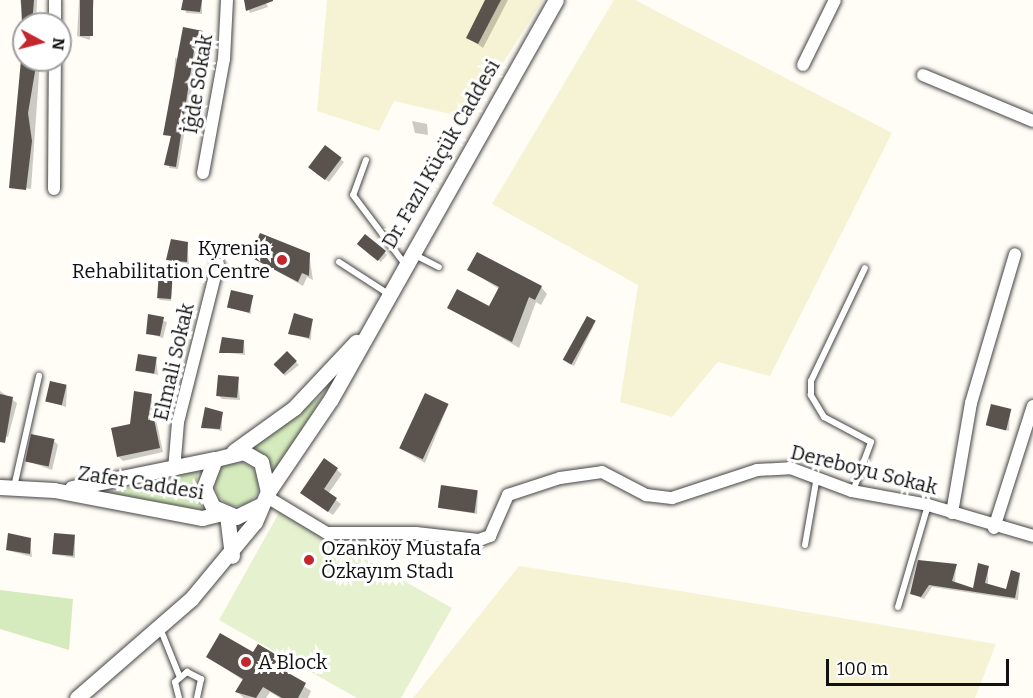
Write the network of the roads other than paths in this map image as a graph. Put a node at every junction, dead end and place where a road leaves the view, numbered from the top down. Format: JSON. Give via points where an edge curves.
{"nodes":[{"id":1,"x":227,"y":0,"type":"edge"},
{"id":2,"x":556,"y":0,"type":"edge"},
{"id":3,"x":835,"y":0,"type":"edge"},
{"id":4,"x":803,"y":65,"type":"dead end"},
{"id":5,"x":55,"y":72,"type":"edge"},
{"id":6,"x":923,"y":75,"type":"dead end"},
{"id":7,"x":1033,"y":121,"type":"edge"},
{"id":8,"x":366,"y":160,"type":"dead end"},
{"id":9,"x":203,"y":173,"type":"dead end"},
{"id":10,"x":54,"y":189,"type":"dead end"},
{"id":11,"x":1015,"y":254,"type":"dead end"},
{"id":12,"x":407,"y":258,"type":"junction"},
{"id":13,"x":339,"y":262,"type":"dead end"},
{"id":14,"x":218,"y":264,"type":"dead end"},
{"id":15,"x":439,"y":267,"type":"dead end"},
{"id":16,"x":865,"y":268,"type":"dead end"},
{"id":17,"x":387,"y":293,"type":"junction"},
{"id":18,"x":367,"y":331,"type":"junction"},
{"id":19,"x":39,"y":376,"type":"dead end"},
{"id":20,"x":1033,"y":406,"type":"edge"},
{"id":21,"x":234,"y":451,"type":"junction"},
{"id":22,"x":215,"y":459,"type":"junction"},
{"id":23,"x":174,"y":470,"type":"junction"},
{"id":24,"x":817,"y":476,"type":"junction"},
{"id":25,"x":7,"y":488,"type":"edge"},
{"id":26,"x":54,"y":490,"type":"junction"},
{"id":27,"x":852,"y":491,"type":"junction"},
{"id":28,"x":265,"y":498,"type":"junction"},
{"id":29,"x":928,"y":505,"type":"junction"},
{"id":30,"x":952,"y":513,"type":"junction"},
{"id":31,"x":224,"y":514,"type":"junction"},
{"id":32,"x":994,"y":528,"type":"junction"},
{"id":33,"x":1033,"y":536,"type":"edge"},
{"id":34,"x":805,"y":545,"type":"dead end"},
{"id":35,"x":232,"y":556,"type":"junction"},
{"id":36,"x":898,"y":607,"type":"dead end"},
{"id":37,"x":160,"y":627,"type":"junction"},
{"id":38,"x":179,"y":675,"type":"junction"},
{"id":39,"x":77,"y":698,"type":"edge"},
{"id":40,"x":179,"y":698,"type":"edge"},
{"id":41,"x":197,"y":698,"type":"edge"}],
"edges":[{"from":1,"to":9,"type":"street","name":"İĝde Sokak","via":[[224,59]]},
{"from":2,"to":12,"type":"street","name":"Dr. Fazıl Küçük Caddesi"},
{"from":3,"to":4,"type":"street"},
{"from":5,"to":10,"type":"street"},
{"from":6,"to":7,"type":"street"},
{"from":8,"to":12,"type":"lane","via":[[353,195]]},
{"from":11,"to":30,"type":"street","via":[[971,403]]},
{"from":12,"to":15,"type":"lane"},
{"from":12,"to":17,"type":"street","name":"Dr. Fazıl Küçük Caddesi"},
{"from":13,"to":17,"type":"lane"},
{"from":14,"to":23,"type":"street","name":"Elmali Sokak","via":[[177,422]]},
{"from":16,"to":27,"type":"lane","via":[[811,381],[811,395],[824,417],[871,442]]},
{"from":17,"to":18,"type":"street","name":"Dr. Fazıl Küçük Caddesi"},
{"from":18,"to":21,"type":"street","name":"Dr. Fazıl Küçük Caddesi","via":[[294,408]]},
{"from":18,"to":28,"type":"street","name":"Dr. Fazıl Küçük Caddesi","via":[[332,399]]},
{"from":19,"to":25,"type":"lane"},
{"from":20,"to":32,"type":"street"},
{"from":21,"to":22,"type":"street"},
{"from":21,"to":28,"type":"street","via":[[261,462]]},
{"from":22,"to":23,"type":"street","name":"Zafer Caddesi"},
{"from":22,"to":31,"type":"street","via":[[204,488]]},
{"from":23,"to":26,"type":"street","name":"Zafer Caddesi"},
{"from":24,"to":27,"type":"street","name":"Dereboyu Sokak"},
{"from":24,"to":28,"type":"street","name":"Dereboyu Sokak","via":[[790,468],[757,470],[672,498],[646,495],[602,472],[560,478],[508,495],[489,536],[479,540],[416,532],[327,533]]},
{"from":24,"to":34,"type":"lane"},
{"from":25,"to":26,"type":"street","name":"Zafer Caddesi"},
{"from":26,"to":31,"type":"street","name":"Zafer Caddesi","via":[[202,518]]},
{"from":27,"to":29,"type":"street","name":"Dereboyu Sokak"},
{"from":28,"to":31,"type":"street","via":[[246,516]]},
{"from":28,"to":35,"type":"street","name":"Dr. Fazıl Küçük Caddesi"},
{"from":29,"to":30,"type":"street","name":"Dereboyu Sokak"},
{"from":29,"to":36,"type":"lane"},
{"from":30,"to":32,"type":"street","name":"Dereboyu Sokak"},
{"from":31,"to":35,"type":"street"},
{"from":32,"to":33,"type":"street","name":"Dereboyu Sokak"},
{"from":35,"to":37,"type":"street","name":"Dr. Fazıl Küçük Caddesi"},
{"from":37,"to":38,"type":"lane"},
{"from":37,"to":39,"type":"street","name":"Dr. Fazıl Küçük Caddesi"},
{"from":38,"to":40,"type":"lane","via":[[174,690]]},
{"from":38,"to":41,"type":"lane","via":[[195,673],[201,679]]}]}
